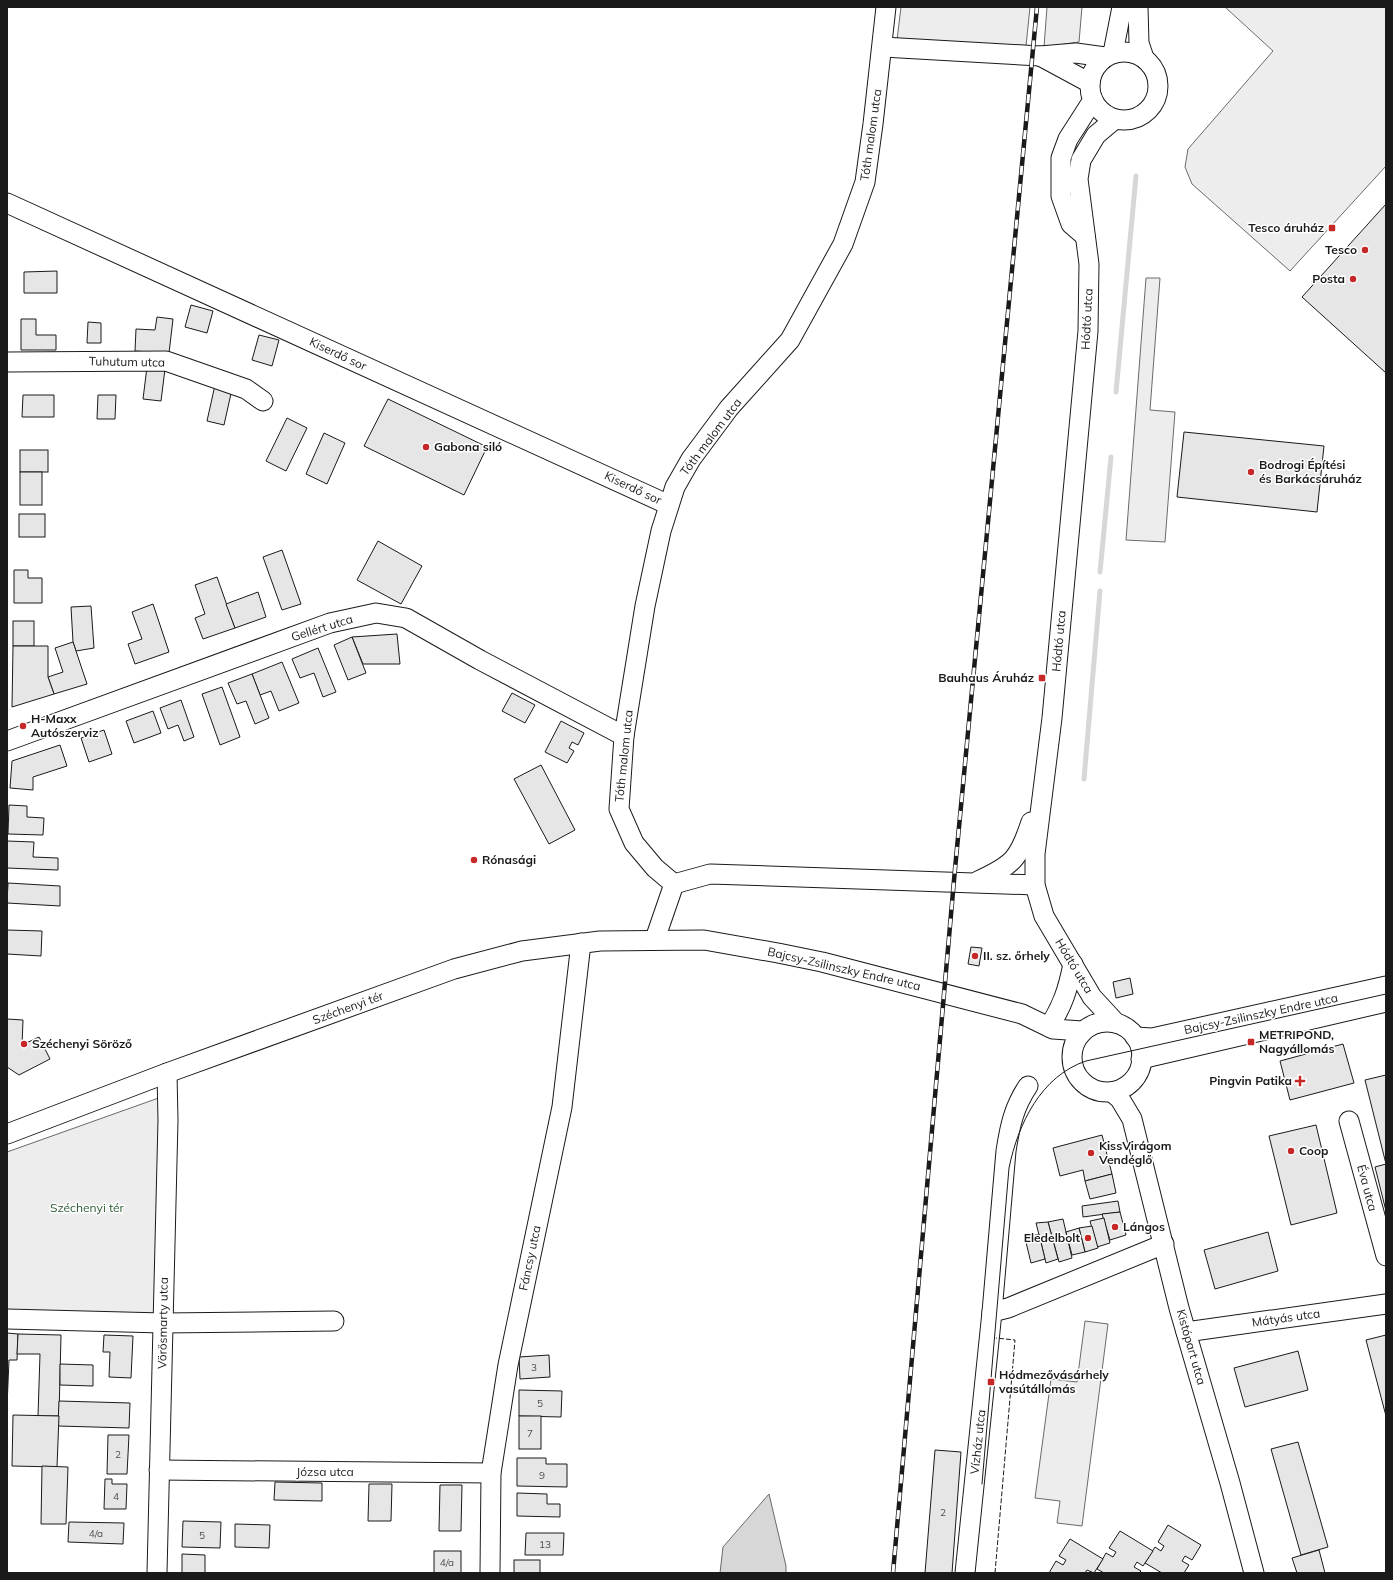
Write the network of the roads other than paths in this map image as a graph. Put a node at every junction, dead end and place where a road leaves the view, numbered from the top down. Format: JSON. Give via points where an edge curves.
{"nodes":[{"id":1,"x":886,"y":7,"type":"edge"},
{"id":2,"x":1122,"y":7,"type":"edge"},
{"id":3,"x":1138,"y":7,"type":"edge"},
{"id":4,"x":883,"y":47,"type":"junction"},
{"id":5,"x":1109,"y":55,"type":"junction"},
{"id":6,"x":1040,"y":56,"type":"junction"},
{"id":7,"x":1144,"y":58,"type":"junction"},
{"id":8,"x":1091,"y":91,"type":"junction"},
{"id":9,"x":1115,"y":119,"type":"junction"},
{"id":10,"x":7,"y":202,"type":"edge"},
{"id":11,"x":1086,"y":236,"type":"junction"},
{"id":12,"x":7,"y":362,"type":"edge"},
{"id":13,"x":263,"y":401,"type":"dead end"},
{"id":14,"x":669,"y":505,"type":"junction"},
{"id":15,"x":624,"y":736,"type":"junction"},
{"id":16,"x":7,"y":741,"type":"edge"},
{"id":17,"x":1043,"y":787,"type":"junction"},
{"id":18,"x":977,"y":882,"type":"junction"},
{"id":19,"x":674,"y":884,"type":"junction"},
{"id":20,"x":1035,"y":885,"type":"junction"},
{"id":21,"x":655,"y":939,"type":"junction"},
{"id":22,"x":581,"y":943,"type":"junction"},
{"id":23,"x":1073,"y":964,"type":"junction"},
{"id":24,"x":1386,"y":986,"type":"edge"},
{"id":25,"x":1386,"y":1002,"type":"edge"},
{"id":26,"x":1116,"y":1023,"type":"junction"},
{"id":27,"x":1051,"y":1028,"type":"junction"},
{"id":28,"x":1082,"y":1031,"type":"junction"},
{"id":29,"x":1135,"y":1037,"type":"junction"},
{"id":30,"x":1072,"y":1053,"type":"junction"},
{"id":31,"x":1142,"y":1059,"type":"junction"},
{"id":32,"x":166,"y":1073,"type":"junction"},
{"id":33,"x":1133,"y":1079,"type":"junction"},
{"id":34,"x":1028,"y":1086,"type":"dead end"},
{"id":35,"x":1112,"y":1092,"type":"junction"},
{"id":36,"x":1132,"y":1119,"type":"junction"},
{"id":37,"x":1349,"y":1121,"type":"dead end"},
{"id":38,"x":7,"y":1134,"type":"edge"},
{"id":39,"x":1164,"y":1244,"type":"junction"},
{"id":40,"x":1386,"y":1256,"type":"edge"},
{"id":41,"x":1386,"y":1304,"type":"edge"},
{"id":42,"x":992,"y":1312,"type":"junction"},
{"id":43,"x":7,"y":1319,"type":"edge"},
{"id":44,"x":334,"y":1321,"type":"dead end"},
{"id":45,"x":163,"y":1323,"type":"junction"},
{"id":46,"x":1186,"y":1332,"type":"junction"},
{"id":47,"x":160,"y":1470,"type":"junction"},
{"id":48,"x":492,"y":1473,"type":"junction"},
{"id":49,"x":157,"y":1573,"type":"edge"},
{"id":50,"x":490,"y":1573,"type":"edge"},
{"id":51,"x":965,"y":1573,"type":"edge"},
{"id":52,"x":1254,"y":1573,"type":"edge"}],
"edges":[{"from":1,"to":4,"type":"street","name":"Tóth malom utca"},
{"from":2,"to":5,"type":"street"},
{"from":3,"to":7,"type":"street","via":[[1139,44]]},
{"from":4,"to":6,"type":"street"},
{"from":4,"to":14,"type":"street","name":"Tóth malom utca","via":[[865,182],[843,244],[790,340],[729,408],[691,459],[675,487]]},
{"from":5,"to":6,"type":"street","via":[[1076,53]]},
{"from":5,"to":7,"type":"street","via":[[1124,52]]},
{"from":5,"to":8,"type":"street","via":[[1093,71]]},
{"from":6,"to":8,"type":"street"},
{"from":7,"to":9,"type":"street","via":[[1156,75],[1158,85],[1154,102],[1143,114],[1134,118]]},
{"from":8,"to":9,"type":"street","via":[[1106,115]]},
{"from":8,"to":11,"type":"street","via":[[1061,158],[1061,196],[1072,224]]},
{"from":9,"to":11,"type":"street","name":"Hódtó utca","via":[[1096,135],[1081,160],[1078,179]]},
{"from":10,"to":14,"type":"street","name":"Kiserdő sor"},
{"from":11,"to":17,"type":"street","name":"Hódtó utca","via":[[1089,264],[1088,331],[1052,718]]},
{"from":12,"to":13,"type":"street","name":"Tuhutum utca","via":[[166,361],[246,389]]},
{"from":14,"to":15,"type":"street","name":"Tóth malom utca","via":[[661,531],[646,606]]},
{"from":15,"to":16,"type":"street","name":"Gellért utca","via":[[406,618],[376,613],[330,623]]},
{"from":15,"to":19,"type":"street","name":"Tóth malom utca","via":[[619,809],[634,843],[655,868]]},
{"from":17,"to":18,"type":"street","via":[[1019,853],[1004,869]]},
{"from":17,"to":20,"type":"street","name":"Hódtó utca","via":[[1035,854]]},
{"from":18,"to":19,"type":"street","via":[[710,874]]},
{"from":18,"to":20,"type":"street"},
{"from":19,"to":21,"type":"street"},
{"from":20,"to":23,"type":"street","name":"Hódtó utca","via":[[1044,916]]},
{"from":21,"to":22,"type":"street","name":"Bajcsy-Zsilinszky Endre utca"},
{"from":21,"to":27,"type":"street","name":"Bajcsy-Zsilinszky Endre utca","via":[[704,940],[822,962],[1022,1014]]},
{"from":22,"to":32,"type":"street","name":"Széchenyi tér","via":[[522,951],[454,969]]},
{"from":22,"to":48,"type":"street","name":"Fáncsy utca","via":[[562,1107],[508,1365]]},
{"from":23,"to":26,"type":"street","name":"Hódtó utca","via":[[1092,997]]},
{"from":23,"to":27,"type":"street","via":[[1062,1007]]},
{"from":24,"to":29,"type":"street","name":"Bajcsy-Zsilinszky Endre utca","via":[[1152,1038]]},
{"from":25,"to":31,"type":"street","name":"Bajcsy-Zsilinszky Endre utca"},
{"from":26,"to":28,"type":"street","via":[[1104,1022]]},
{"from":26,"to":29,"type":"street","via":[[1127,1028]]},
{"from":27,"to":28,"type":"street","name":"Bajcsy-Zsilinszky Endre utca"},
{"from":27,"to":30,"type":"street","name":"Bajcsy-Zsilinszky Endre utca"},
{"from":28,"to":30,"type":"street","via":[[1075,1041]]},
{"from":29,"to":31,"type":"street"},
{"from":30,"to":35,"type":"street","via":[[1073,1065],[1084,1083],[1094,1089]]},
{"from":31,"to":33,"type":"street"},
{"from":32,"to":38,"type":"street","name":"Széchenyi tér"},
{"from":32,"to":45,"type":"street","name":"Vörösmarty utca","via":[[168,1128]]},
{"from":33,"to":35,"type":"street"},
{"from":33,"to":36,"type":"street","name":"Kistópart utca"},
{"from":34,"to":42,"type":"street","name":"Vízház utca","via":[[1017,1102],[1009,1127]]},
{"from":35,"to":36,"type":"street","name":"Kistópart utca","via":[[1120,1099]]},
{"from":36,"to":39,"type":"street","name":"Kistópart utca"},
{"from":37,"to":40,"type":"street","name":"Éva utca"},
{"from":39,"to":42,"type":"street","via":[[1008,1308]]},
{"from":39,"to":46,"type":"street","name":"Kistópart utca"},
{"from":41,"to":46,"type":"street","name":"Mátyás utca"},
{"from":42,"to":51,"type":"street","name":"Vízház utca"},
{"from":43,"to":45,"type":"street"},
{"from":44,"to":45,"type":"street"},
{"from":45,"to":47,"type":"street","name":"Vörösmarty utca"},
{"from":46,"to":52,"type":"street","name":"Kistópart utca"},
{"from":47,"to":48,"type":"street","name":"Józsa utca"},
{"from":47,"to":49,"type":"street","name":"Vörösmarty utca"},
{"from":48,"to":50,"type":"street","name":"Fáncsy utca"}]}
